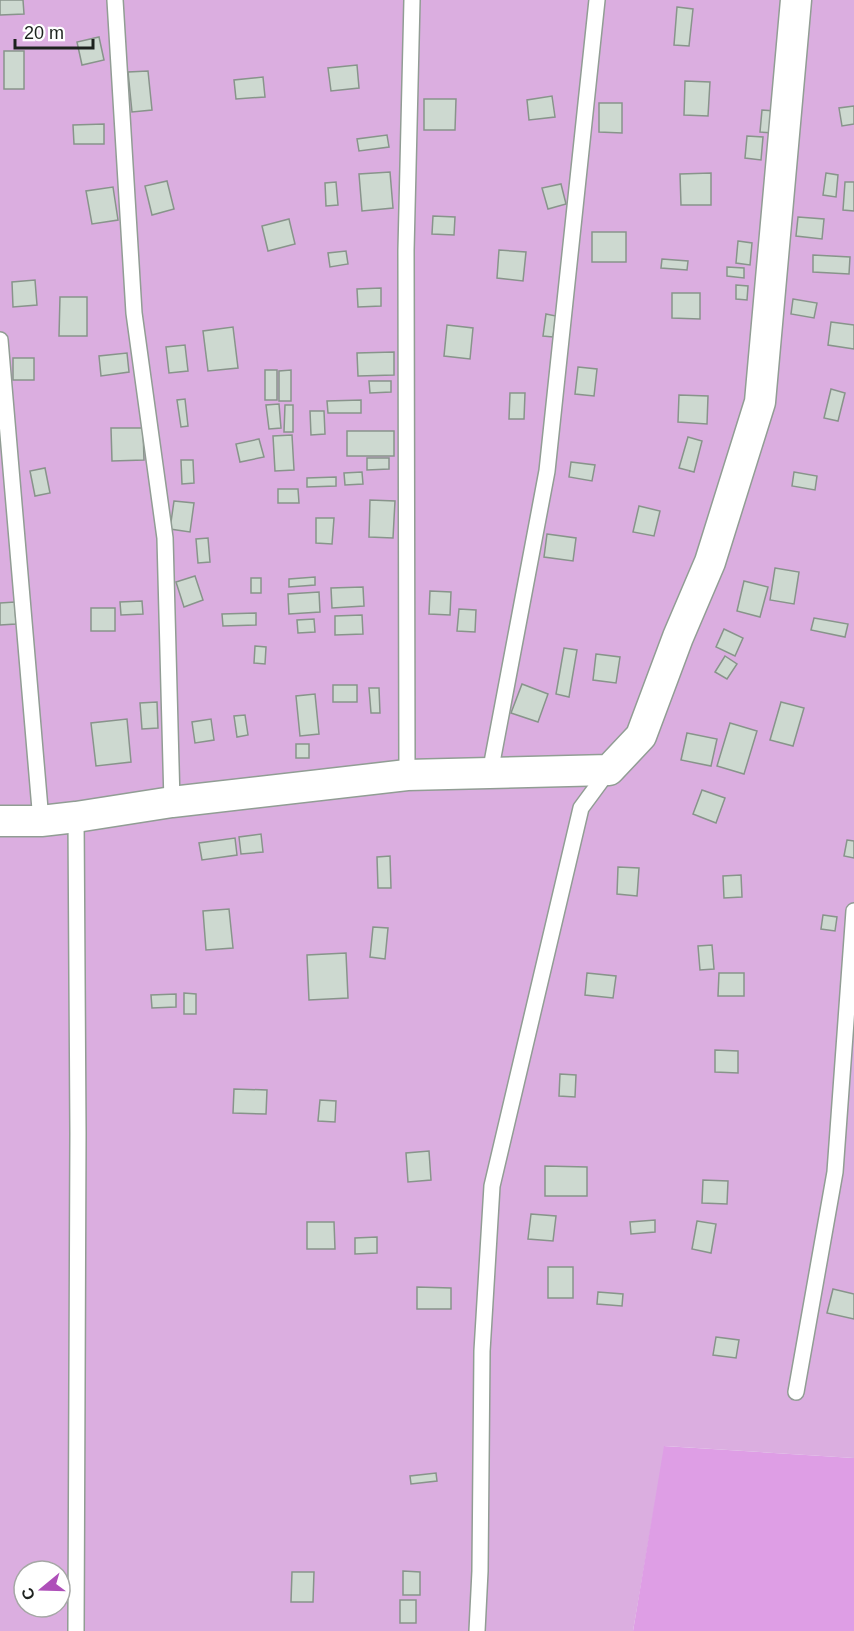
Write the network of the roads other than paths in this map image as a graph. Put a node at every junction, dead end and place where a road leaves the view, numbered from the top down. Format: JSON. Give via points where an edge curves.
{"nodes":[{"id":1,"x":114,"y":0,"type":"edge"},
{"id":2,"x":412,"y":0,"type":"edge"},
{"id":3,"x":597,"y":0,"type":"edge"},
{"id":4,"x":796,"y":0,"type":"edge"},
{"id":5,"x":0,"y":340,"type":"edge"},
{"id":6,"x":609,"y":770,"type":"junction"},
{"id":7,"x":490,"y":773,"type":"junction"},
{"id":8,"x":407,"y":776,"type":"junction"},
{"id":9,"x":172,"y":802,"type":"junction"},
{"id":10,"x":76,"y":817,"type":"junction"},
{"id":11,"x":0,"y":821,"type":"edge"},
{"id":12,"x":41,"y":821,"type":"junction"},
{"id":13,"x":854,"y":911,"type":"edge"},
{"id":14,"x":796,"y":1392,"type":"dead end"},
{"id":15,"x":76,"y":1631,"type":"edge"},
{"id":16,"x":477,"y":1631,"type":"edge"}],
"edges":[{"from":1,"to":9,"type":"lane","via":[[134,313],[165,538]]},
{"from":2,"to":8,"type":"lane","via":[[406,250]]},
{"from":3,"to":7,"type":"lane","via":[[547,471]]},
{"from":4,"to":6,"type":"street","via":[[760,402],[710,562],[641,736]]},
{"from":5,"to":12,"type":"lane"},
{"from":6,"to":7,"type":"street"},
{"from":6,"to":16,"type":"lane","via":[[581,808],[492,1186],[482,1351]]},
{"from":7,"to":8,"type":"street"},
{"from":8,"to":9,"type":"street"},
{"from":9,"to":10,"type":"street"},
{"from":10,"to":12,"type":"street"},
{"from":10,"to":15,"type":"lane"},
{"from":11,"to":12,"type":"street"},
{"from":13,"to":14,"type":"lane","via":[[835,1172]]}]}
